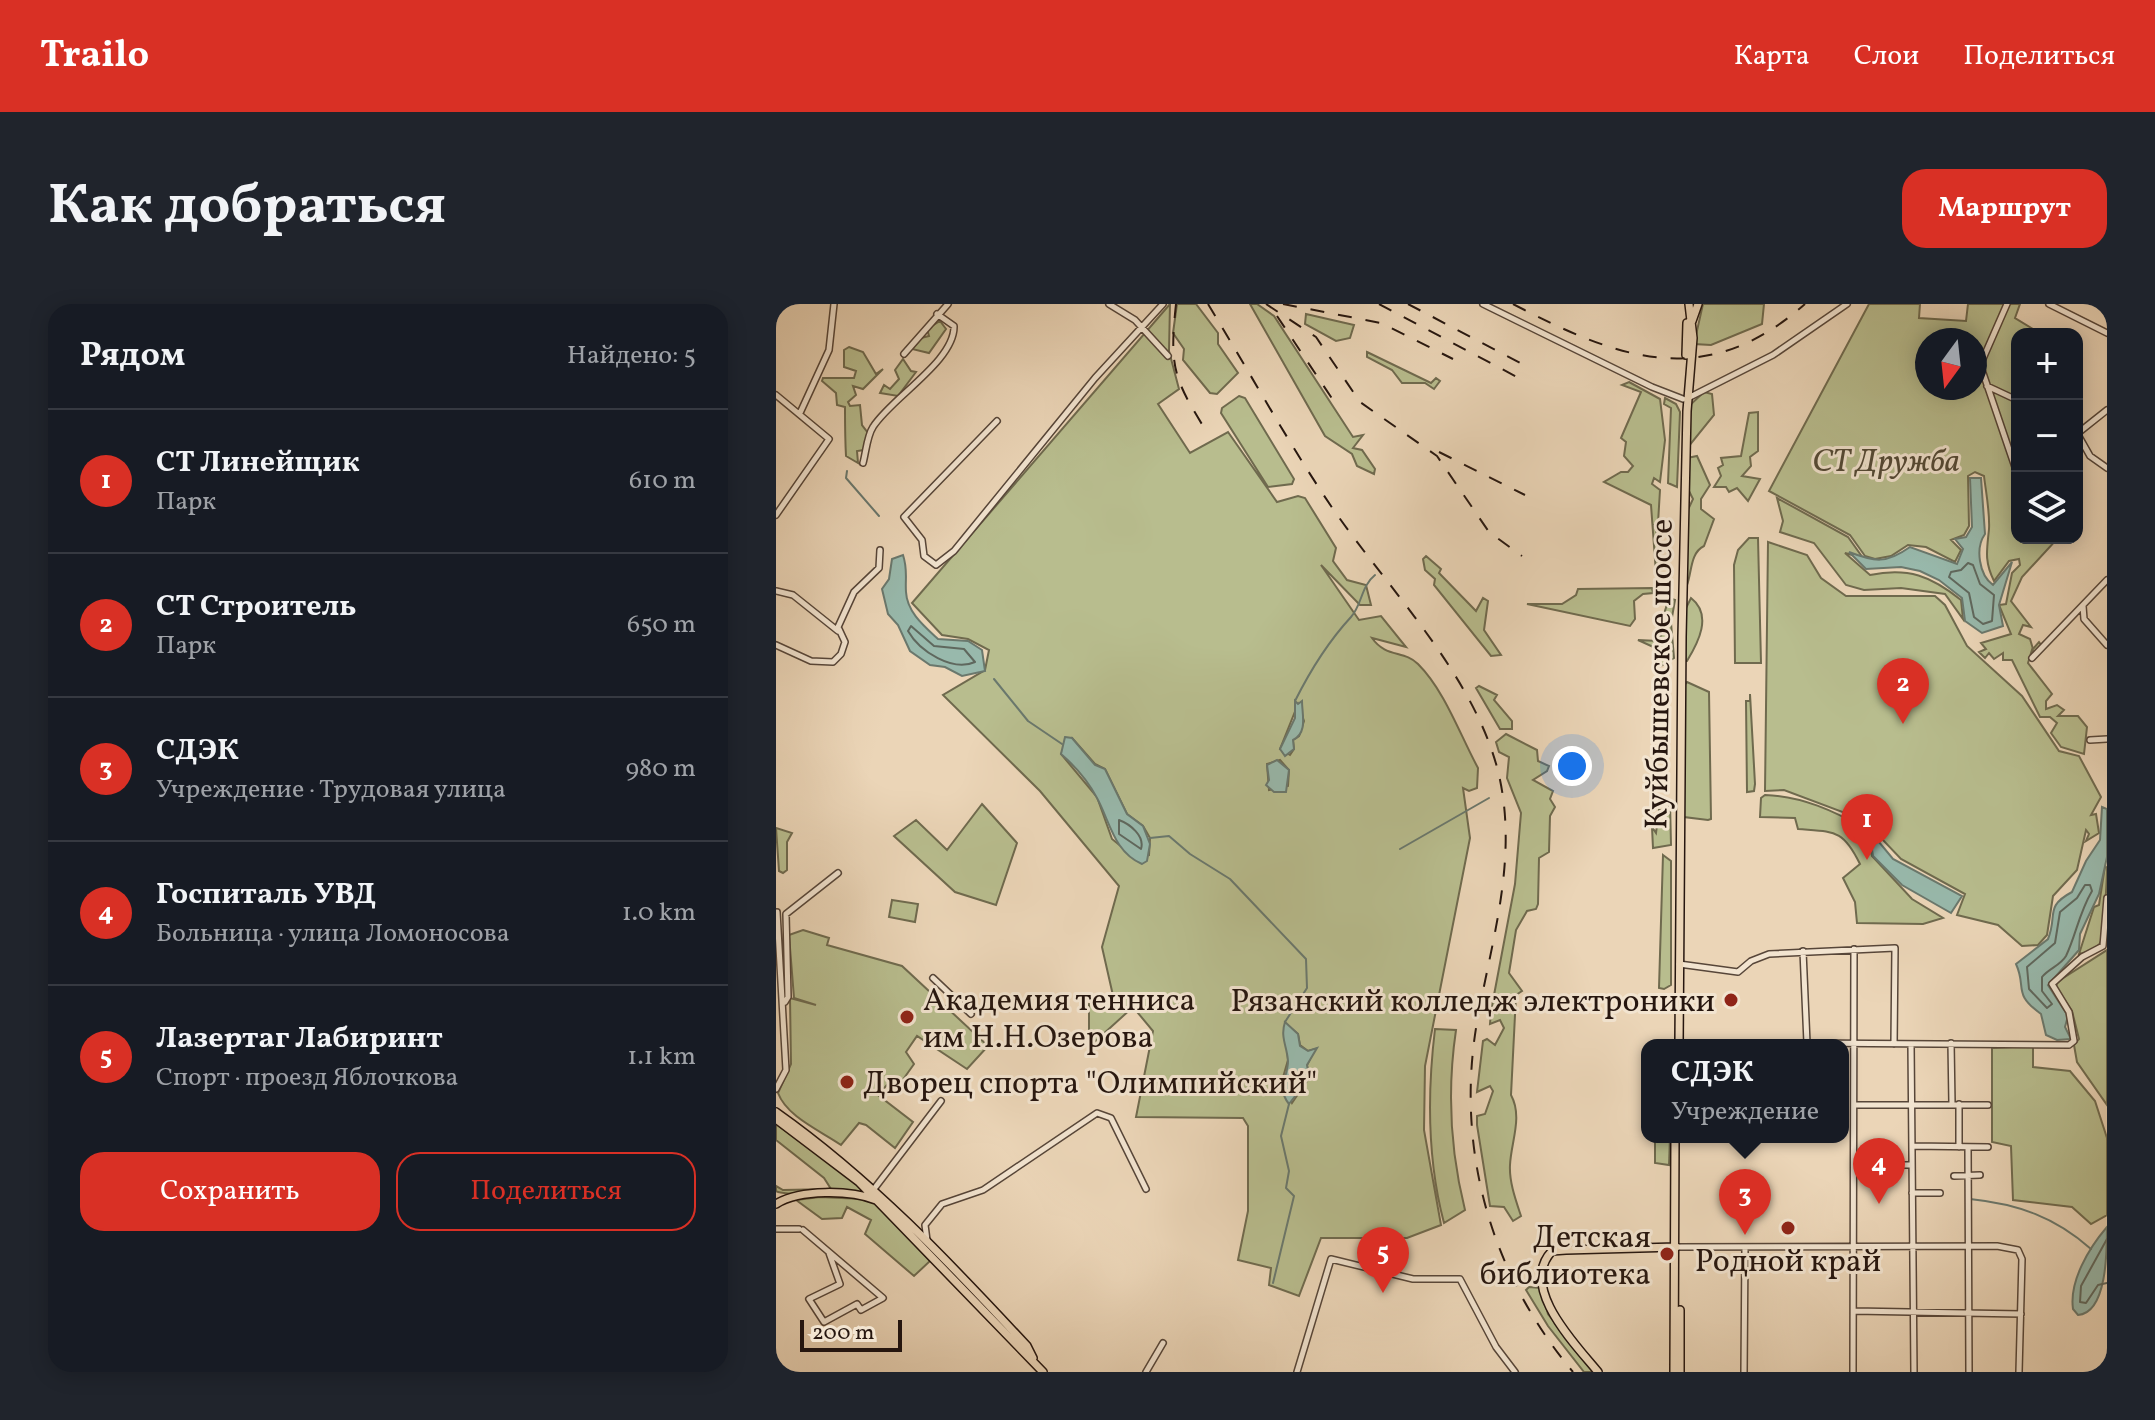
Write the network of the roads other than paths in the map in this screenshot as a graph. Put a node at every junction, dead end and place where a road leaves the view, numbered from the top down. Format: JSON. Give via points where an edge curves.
{"nodes":[{"id":1,"x":834,"y":304,"type":"edge"},
{"id":2,"x":948,"y":304,"type":"edge"},
{"id":3,"x":1109,"y":304,"type":"edge"},
{"id":4,"x":1163,"y":304,"type":"edge"},
{"id":5,"x":1483,"y":304,"type":"edge"},
{"id":6,"x":1688,"y":304,"type":"edge"},
{"id":7,"x":1699,"y":304,"type":"edge"},
{"id":8,"x":1847,"y":304,"type":"edge"},
{"id":9,"x":2007,"y":304,"type":"edge"},
{"id":10,"x":2049,"y":304,"type":"edge"},
{"id":11,"x":937,"y":314,"type":"junction"},
{"id":12,"x":1691,"y":324,"type":"junction"},
{"id":13,"x":1141,"y":330,"type":"junction"},
{"id":14,"x":2107,"y":333,"type":"edge"},
{"id":15,"x":1690,"y":338,"type":"junction"},
{"id":16,"x":1987,"y":350,"type":"edge"},
{"id":17,"x":904,"y":354,"type":"dead end"},
{"id":18,"x":1168,"y":356,"type":"dead end"},
{"id":19,"x":1987,"y":386,"type":"joint"},
{"id":20,"x":776,"y":395,"type":"edge"},
{"id":21,"x":2011,"y":397,"type":"edge"},
{"id":22,"x":1685,"y":399,"type":"junction"},
{"id":23,"x":2107,"y":410,"type":"edge"},
{"id":24,"x":800,"y":413,"type":"junction"},
{"id":25,"x":997,"y":421,"type":"dead end"},
{"id":26,"x":2083,"y":428,"type":"edge"},
{"id":27,"x":2083,"y":444,"type":"edge"},
{"id":28,"x":863,"y":463,"type":"dead end"},
{"id":29,"x":2107,"y":468,"type":"edge"},
{"id":30,"x":2017,"y":472,"type":"edge"},
{"id":31,"x":776,"y":515,"type":"edge"},
{"id":32,"x":880,"y":550,"type":"dead end"},
{"id":33,"x":2107,"y":580,"type":"edge"},
{"id":34,"x":776,"y":591,"type":"edge"},
{"id":35,"x":2083,"y":605,"type":"junction"},
{"id":36,"x":839,"y":631,"type":"junction"},
{"id":37,"x":776,"y":645,"type":"edge"},
{"id":38,"x":2107,"y":645,"type":"edge"},
{"id":39,"x":2032,"y":658,"type":"dead end"},
{"id":40,"x":2107,"y":739,"type":"edge"},
{"id":41,"x":2090,"y":740,"type":"dead end"},
{"id":42,"x":838,"y":873,"type":"dead end"},
{"id":43,"x":2106,"y":900,"type":"edge"},
{"id":44,"x":777,"y":912,"type":"edge"},
{"id":45,"x":781,"y":922,"type":"junction"},
{"id":46,"x":1854,"y":949,"type":"junction"},
{"id":47,"x":1803,"y":951,"type":"junction"},
{"id":48,"x":1678,"y":964,"type":"junction"},
{"id":49,"x":933,"y":978,"type":"dead end"},
{"id":50,"x":971,"y":1014,"type":"dead end"},
{"id":51,"x":1677,"y":1039,"type":"edge"},
{"id":52,"x":1677,"y":1039,"type":"edge"},
{"id":53,"x":1804,"y":1039,"type":"edge"},
{"id":54,"x":1951,"y":1043,"type":"junction"},
{"id":55,"x":1849,"y":1044,"type":"edge"},
{"id":56,"x":1854,"y":1044,"type":"junction"},
{"id":57,"x":1894,"y":1044,"type":"junction"},
{"id":58,"x":1911,"y":1044,"type":"junction"},
{"id":59,"x":776,"y":1089,"type":"edge"},
{"id":60,"x":941,"y":1101,"type":"dead end"},
{"id":61,"x":1956,"y":1104,"type":"junction"},
{"id":62,"x":1854,"y":1105,"type":"junction"},
{"id":63,"x":1911,"y":1105,"type":"junction"},
{"id":64,"x":1988,"y":1105,"type":"dead end"},
{"id":65,"x":776,"y":1112,"type":"edge"},
{"id":66,"x":776,"y":1119,"type":"edge"},
{"id":67,"x":1677,"y":1143,"type":"edge"},
{"id":68,"x":1912,"y":1146,"type":"junction"},
{"id":69,"x":1959,"y":1147,"type":"junction"},
{"id":70,"x":1968,"y":1147,"type":"junction"},
{"id":71,"x":1988,"y":1147,"type":"dead end"},
{"id":72,"x":1854,"y":1165,"type":"junction"},
{"id":73,"x":1912,"y":1165,"type":"junction"},
{"id":74,"x":1980,"y":1175,"type":"dead end"},
{"id":75,"x":1954,"y":1176,"type":"dead end"},
{"id":76,"x":1967,"y":1176,"type":"junction"},
{"id":77,"x":1146,"y":1189,"type":"dead end"},
{"id":78,"x":871,"y":1193,"type":"junction"},
{"id":79,"x":1912,"y":1193,"type":"junction"},
{"id":80,"x":1940,"y":1193,"type":"dead end"},
{"id":81,"x":778,"y":1200,"type":"edge"},
{"id":82,"x":925,"y":1225,"type":"junction"},
{"id":83,"x":913,"y":1228,"type":"junction"},
{"id":84,"x":776,"y":1229,"type":"edge"},
{"id":85,"x":927,"y":1241,"type":"junction"},
{"id":86,"x":1855,"y":1246,"type":"junction"},
{"id":87,"x":1678,"y":1247,"type":"junction"},
{"id":88,"x":1745,"y":1247,"type":"junction"},
{"id":89,"x":1913,"y":1247,"type":"junction"},
{"id":90,"x":1968,"y":1247,"type":"junction"},
{"id":91,"x":829,"y":1253,"type":"junction"},
{"id":92,"x":936,"y":1256,"type":"junction"},
{"id":93,"x":970,"y":1284,"type":"junction"},
{"id":94,"x":963,"y":1291,"type":"junction"},
{"id":95,"x":979,"y":1299,"type":"junction"},
{"id":96,"x":1854,"y":1311,"type":"junction"},
{"id":97,"x":1914,"y":1311,"type":"junction"},
{"id":98,"x":1969,"y":1313,"type":"junction"},
{"id":99,"x":2021,"y":1314,"type":"junction"},
{"id":100,"x":1163,"y":1343,"type":"dead end"},
{"id":101,"x":1043,"y":1372,"type":"edge"},
{"id":102,"x":1146,"y":1372,"type":"edge"},
{"id":103,"x":1297,"y":1372,"type":"edge"},
{"id":104,"x":1515,"y":1372,"type":"edge"},
{"id":105,"x":1598,"y":1372,"type":"edge"},
{"id":106,"x":1677,"y":1372,"type":"edge"},
{"id":107,"x":1744,"y":1372,"type":"edge"},
{"id":108,"x":1853,"y":1372,"type":"edge"},
{"id":109,"x":1914,"y":1372,"type":"edge"},
{"id":110,"x":1969,"y":1372,"type":"edge"},
{"id":111,"x":2019,"y":1372,"type":"edge"}],
"edges":[{"from":1,"to":24,"type":"street","via":[[829,350]]},
{"from":2,"to":11,"type":"street"},
{"from":3,"to":13,"type":"street"},
{"from":4,"to":13,"type":"street"},
{"from":5,"to":22,"type":"street"},
{"from":6,"to":12,"type":"main road","name":"Куйбышевское шоссе"},
{"from":6,"to":15,"type":"main road","name":"Куйбышевское шоссе"},
{"from":7,"to":12,"type":"main road"},
{"from":7,"to":15,"type":"main road"},
{"from":8,"to":22,"type":"street","via":[[1773,355]]},
{"from":9,"to":16,"type":"street"},
{"from":10,"to":14,"type":"street"},
{"from":11,"to":17,"type":"street"},
{"from":11,"to":28,"type":"street","via":[[954,326],[953,337],[871,428]]},
{"from":12,"to":15,"type":"main road"},
{"from":13,"to":18,"type":"street"},
{"from":13,"to":25,"type":"street","via":[[1095,378],[954,551],[936,565],[924,556],[922,540],[904,517]]},
{"from":15,"to":22,"type":"main road","name":"Куйбышевское шоссе"},
{"from":19,"to":21,"type":"street"},
{"from":19,"to":30,"type":"street"},
{"from":20,"to":24,"type":"street"},
{"from":22,"to":48,"type":"main road","name":"Куйбышевское шоссе"},
{"from":22,"to":51,"type":"main road","name":"Куйбышевское шоссе"},
{"from":23,"to":26,"type":"street"},
{"from":24,"to":31,"type":"street","via":[[829,439]]},
{"from":27,"to":29,"type":"street"},
{"from":32,"to":36,"type":"street","via":[[879,568],[854,592]]},
{"from":33,"to":35,"type":"street"},
{"from":34,"to":36,"type":"street","via":[[793,595]]},
{"from":35,"to":38,"type":"street","via":[[2084,619]]},
{"from":35,"to":39,"type":"street"},
{"from":36,"to":37,"type":"street","via":[[845,642],[833,662],[811,661]]},
{"from":40,"to":41,"type":"street"},
{"from":42,"to":45,"type":"street"},
{"from":43,"to":54,"type":"street","via":[[2103,946],[2052,984],[2069,1012],[2072,1044]]},
{"from":44,"to":45,"type":"street"},
{"from":45,"to":59,"type":"street","via":[[786,1070]]},
{"from":46,"to":47,"type":"street"},
{"from":46,"to":56,"type":"street"},
{"from":46,"to":57,"type":"street","via":[[1895,948]]},
{"from":47,"to":48,"type":"street","via":[[1769,954],[1738,972]]},
{"from":47,"to":53,"type":"street"},
{"from":48,"to":52,"type":"main road","name":"Куйбышевское шоссе"},
{"from":49,"to":50,"type":"street"},
{"from":54,"to":58,"type":"street"},
{"from":54,"to":61,"type":"street"},
{"from":55,"to":56,"type":"street"},
{"from":56,"to":57,"type":"street"},
{"from":56,"to":62,"type":"street"},
{"from":57,"to":58,"type":"street"},
{"from":58,"to":63,"type":"street"},
{"from":60,"to":78,"type":"street"},
{"from":61,"to":63,"type":"street"},
{"from":61,"to":64,"type":"street"},
{"from":61,"to":69,"type":"street"},
{"from":62,"to":63,"type":"street"},
{"from":62,"to":72,"type":"street"},
{"from":63,"to":68,"type":"street"},
{"from":65,"to":78,"type":"main road","via":[[829,1149]]},
{"from":66,"to":78,"type":"main road"},
{"from":67,"to":87,"type":"main road"},
{"from":68,"to":69,"type":"street"},
{"from":68,"to":73,"type":"street"},
{"from":69,"to":70,"type":"street"},
{"from":70,"to":71,"type":"street"},
{"from":70,"to":76,"type":"street"},
{"from":72,"to":73,"type":"street"},
{"from":72,"to":86,"type":"street"},
{"from":73,"to":79,"type":"street"},
{"from":74,"to":76,"type":"street"},
{"from":75,"to":76,"type":"street"},
{"from":76,"to":90,"type":"street"},
{"from":77,"to":82,"type":"street","via":[[1111,1118],[1097,1113],[983,1190],[942,1204]]},
{"from":78,"to":81,"type":"main road"},
{"from":78,"to":83,"type":"main road"},
{"from":78,"to":92,"type":"main road"},
{"from":79,"to":80,"type":"street"},
{"from":79,"to":89,"type":"street"},
{"from":82,"to":83,"type":"street"},
{"from":82,"to":85,"type":"street"},
{"from":83,"to":85,"type":"main road"},
{"from":84,"to":91,"type":"street","via":[[801,1230]]},
{"from":85,"to":92,"type":"main road"},
{"from":86,"to":88,"type":"street"},
{"from":86,"to":89,"type":"street"},
{"from":86,"to":96,"type":"street"},
{"from":87,"to":88,"type":"street"},
{"from":87,"to":105,"type":"main road","via":[[1552,1251],[1544,1267],[1547,1303]]},
{"from":87,"to":106,"type":"main road"},
{"from":88,"to":107,"type":"street"},
{"from":89,"to":90,"type":"street"},
{"from":89,"to":97,"type":"street"},
{"from":90,"to":98,"type":"street"},
{"from":90,"to":99,"type":"street","via":[[2018,1250]]},
{"from":91,"to":91,"type":"street","via":[[839,1262],[883,1298],[861,1310],[857,1304],[824,1322],[809,1299],[840,1284]]},
{"from":92,"to":93,"type":"main road"},
{"from":92,"to":94,"type":"main road"},
{"from":93,"to":94,"type":"main road"},
{"from":93,"to":95,"type":"main road"},
{"from":94,"to":95,"type":"main road","via":[[970,1299]]},
{"from":95,"to":101,"type":"main road"},
{"from":96,"to":97,"type":"street"},
{"from":96,"to":108,"type":"street"},
{"from":97,"to":98,"type":"street"},
{"from":97,"to":109,"type":"street"},
{"from":98,"to":99,"type":"street"},
{"from":98,"to":110,"type":"street"},
{"from":99,"to":111,"type":"street"},
{"from":100,"to":102,"type":"street"},
{"from":103,"to":104,"type":"street","via":[[1331,1259],[1413,1279],[1460,1279]]}]}
